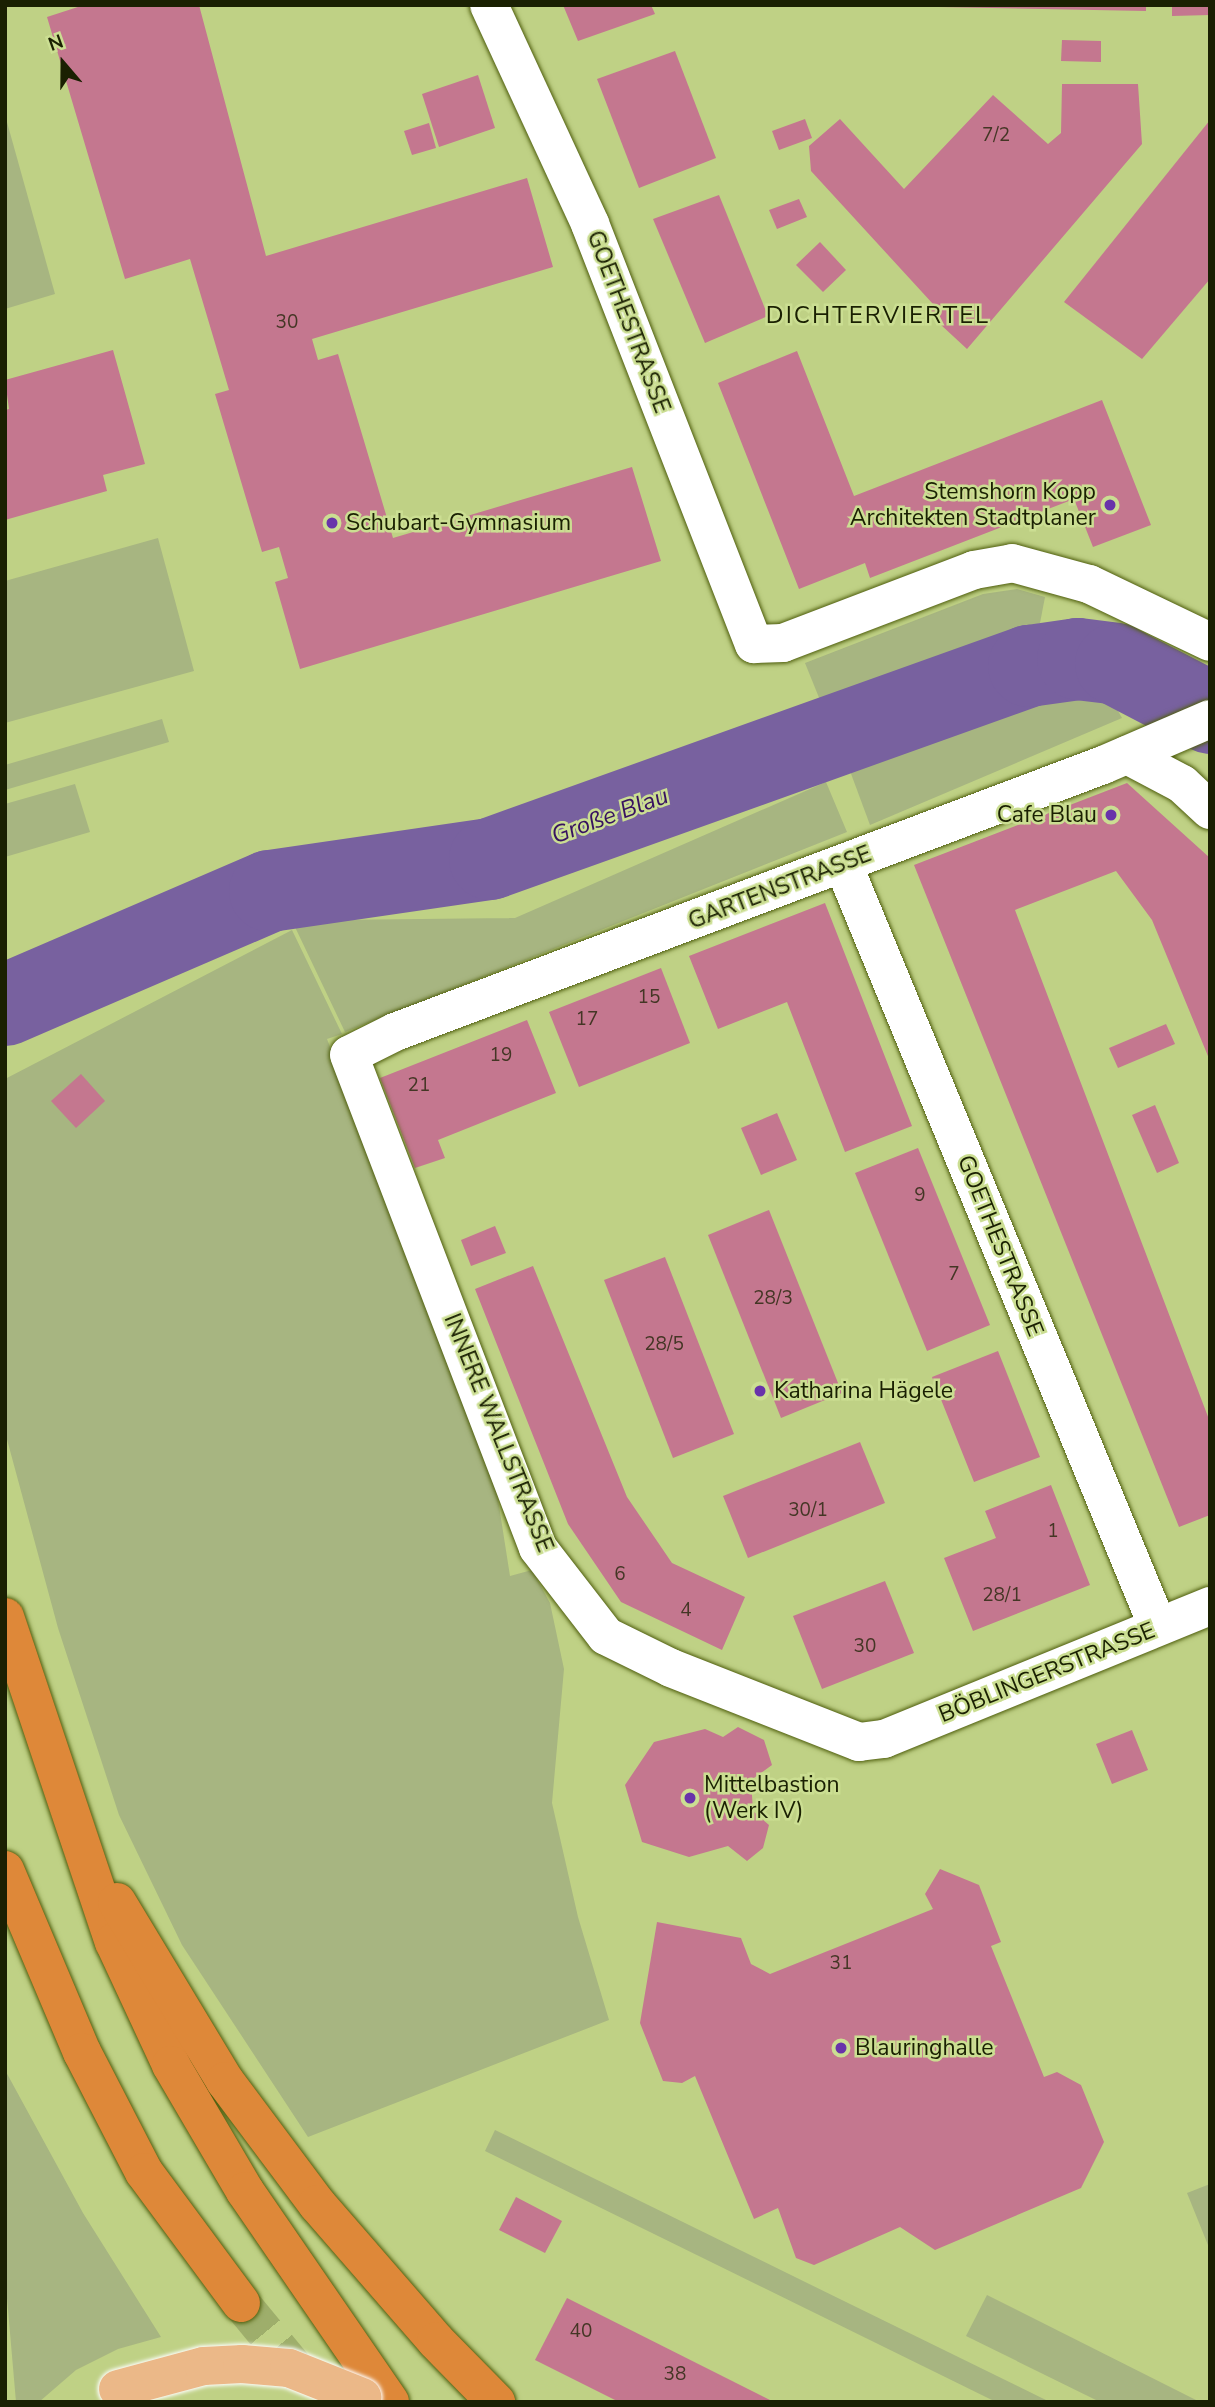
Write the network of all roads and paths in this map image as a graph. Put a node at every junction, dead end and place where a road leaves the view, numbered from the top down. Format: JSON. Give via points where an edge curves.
{"nodes":[{"id":1,"x":489,"y":5,"type":"edge"},
{"id":2,"x":1210,"y":642,"type":"edge"},
{"id":3,"x":1210,"y":719,"type":"edge"},
{"id":4,"x":1139,"y":750,"type":"junction"},
{"id":5,"x":1210,"y":810,"type":"edge"},
{"id":6,"x":843,"y":864,"type":"junction"},
{"id":7,"x":349,"y":1055,"type":"joint"},
{"id":8,"x":1210,"y":1606,"type":"edge"},
{"id":9,"x":5,"y":1617,"type":"edge"},
{"id":10,"x":1157,"y":1628,"type":"junction"},
{"id":11,"x":884,"y":1739,"type":"joint"},
{"id":12,"x":89,"y":1859,"type":"junction"},
{"id":13,"x":5,"y":1870,"type":"edge"},
{"id":14,"x":241,"y":2303,"type":"tunnel mouth"},
{"id":15,"x":118,"y":2389,"type":"dead end"},
{"id":16,"x":376,"y":2399,"type":"edge"},
{"id":17,"x":496,"y":2402,"type":"edge"}],
"edges":[{"from":1,"to":2,"type":"street","name":"GOETHESTRASSE","via":[[590,224],[754,644],[783,643],[974,570],[1012,563],[1089,584]]},
{"from":3,"to":4,"type":"street","name":"GARTENSTRASSE"},
{"from":4,"to":5,"type":"street"},
{"from":4,"to":6,"type":"street","name":"GARTENSTRASSE"},
{"from":6,"to":7,"type":"street","name":"GARTENSTRASSE","via":[[395,1032]]},
{"from":6,"to":10,"type":"street","name":"GOETHESTRASSE"},
{"from":7,"to":11,"type":"street","name":"INNERE WALLSTRASSE","via":[[538,1548],[606,1636],[671,1668],[831,1733],[859,1742]]},
{"from":8,"to":10,"type":"street","name":"BÖBLINGERSTRASSE"},
{"from":9,"to":12,"type":"highway"},
{"from":10,"to":11,"type":"street","name":"BÖBLINGERSTRASSE"},
{"from":12,"to":16,"type":"highway","via":[[114,1942],[171,2065]]},
{"from":12,"to":17,"type":"highway","via":[[225,2081],[317,2204],[436,2341]]},
{"from":13,"to":14,"type":"highway","via":[[82,2052],[144,2172]]},
{"from":15,"to":16,"type":"main road","bridge":true,"via":[[204,2366],[242,2364],[289,2368]]}]}
